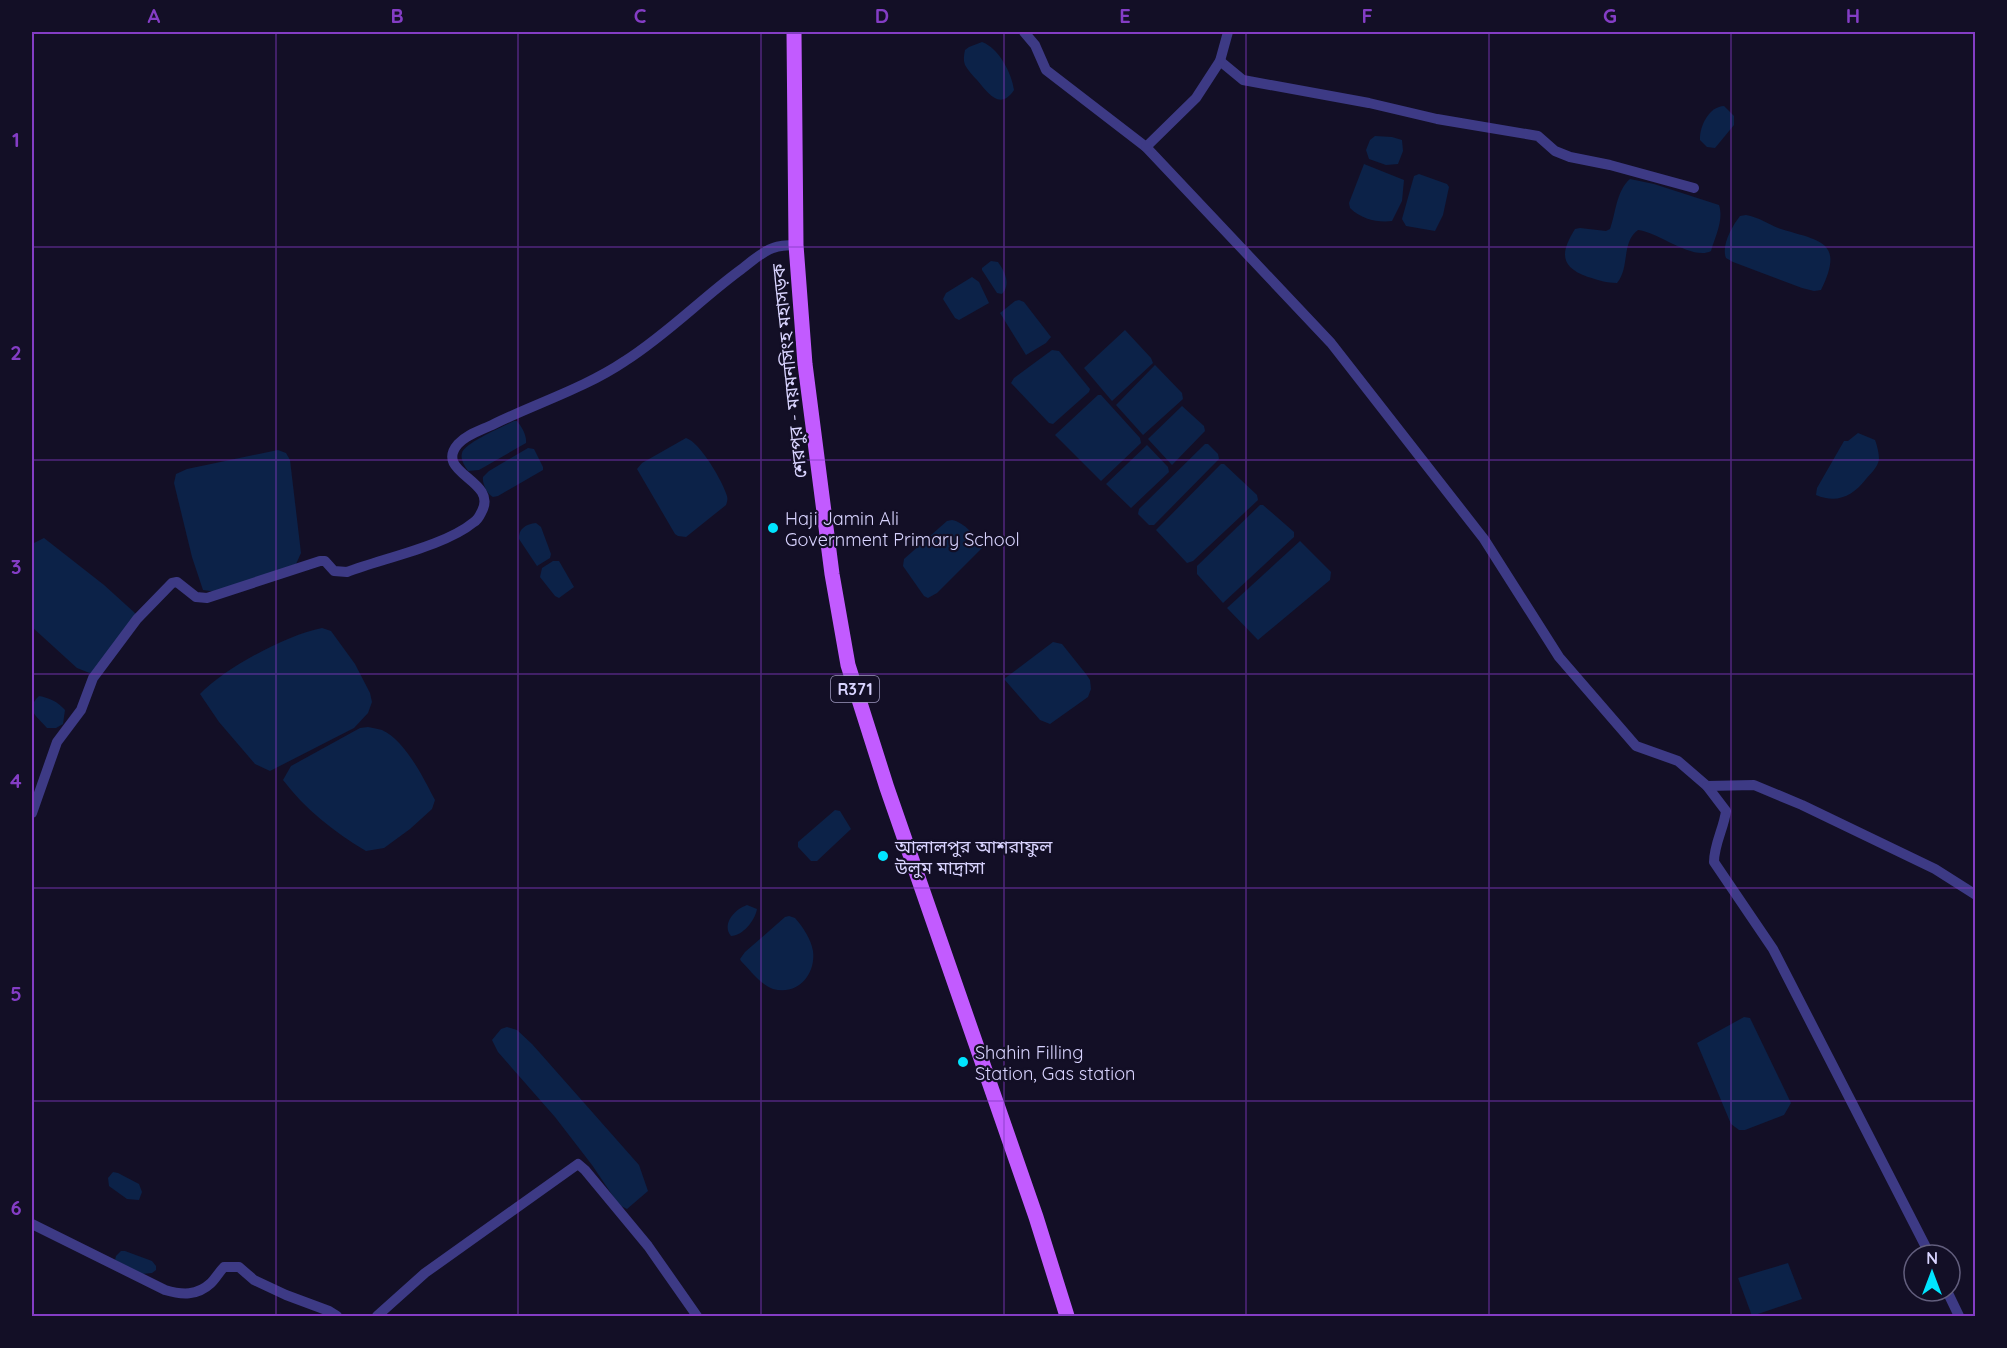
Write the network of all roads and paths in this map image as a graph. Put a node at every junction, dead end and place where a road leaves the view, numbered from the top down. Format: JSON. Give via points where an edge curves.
{"nodes":[{"id":1,"x":794,"y":32,"type":"edge"},
{"id":2,"x":1024,"y":32,"type":"edge"},
{"id":3,"x":1228,"y":32,"type":"edge"},
{"id":4,"x":1220,"y":61,"type":"junction"},
{"id":5,"x":1146,"y":147,"type":"junction"},
{"id":6,"x":1694,"y":188,"type":"dead end"},
{"id":7,"x":796,"y":245,"type":"junction"},
{"id":8,"x":1707,"y":786,"type":"junction"},
{"id":9,"x":32,"y":813,"type":"edge"},
{"id":10,"x":1976,"y":895,"type":"edge"},
{"id":11,"x":32,"y":1224,"type":"edge"},
{"id":12,"x":1924,"y":1243,"type":"edge"},
{"id":13,"x":1953,"y":1303,"type":"edge"},
{"id":14,"x":337,"y":1317,"type":"edge"},
{"id":15,"x":377,"y":1317,"type":"edge"},
{"id":16,"x":697,"y":1317,"type":"edge"},
{"id":17,"x":1067,"y":1317,"type":"edge"},
{"id":18,"x":1959,"y":1317,"type":"edge"}],
"edges":[{"from":1,"to":7,"type":"main road","name":"শেরপুর - ময়মনসিংহ মহাসড়ক","number":"R371"},
{"from":2,"to":5,"type":"street","via":[[1035,45],[1046,70]]},
{"from":3,"to":4,"type":"street"},
{"from":4,"to":5,"type":"street","via":[[1196,99]]},
{"from":4,"to":6,"type":"street","via":[[1243,80],[1538,136],[1555,151],[1570,157]]},
{"from":5,"to":8,"type":"street","via":[[1331,343],[1484,539],[1559,657],[1636,746],[1678,761]]},
{"from":7,"to":9,"type":"street","via":[[771,248],[664,333],[596,379],[465,438],[453,454],[454,464],[484,493],[484,508],[476,521],[454,535],[347,572],[334,571],[320,561],[207,598],[196,597],[177,582],[172,583],[137,619],[93,678],[81,710],[57,742]]},
{"from":7,"to":17,"type":"main road","name":"শেরপুর - ময়মনসিংহ মহাসড়ক","number":"R371","via":[[805,364],[848,665]]},
{"from":8,"to":10,"type":"street","via":[[1754,785],[1935,868]]},
{"from":8,"to":12,"type":"street","via":[[1726,811],[1714,862],[1773,949]]},
{"from":11,"to":14,"type":"street","via":[[165,1290],[193,1294],[211,1283],[224,1268],[239,1268],[254,1280]]},
{"from":13,"to":18,"type":"street"},
{"from":15,"to":16,"type":"street","via":[[425,1273],[578,1164],[648,1246]]}]}
